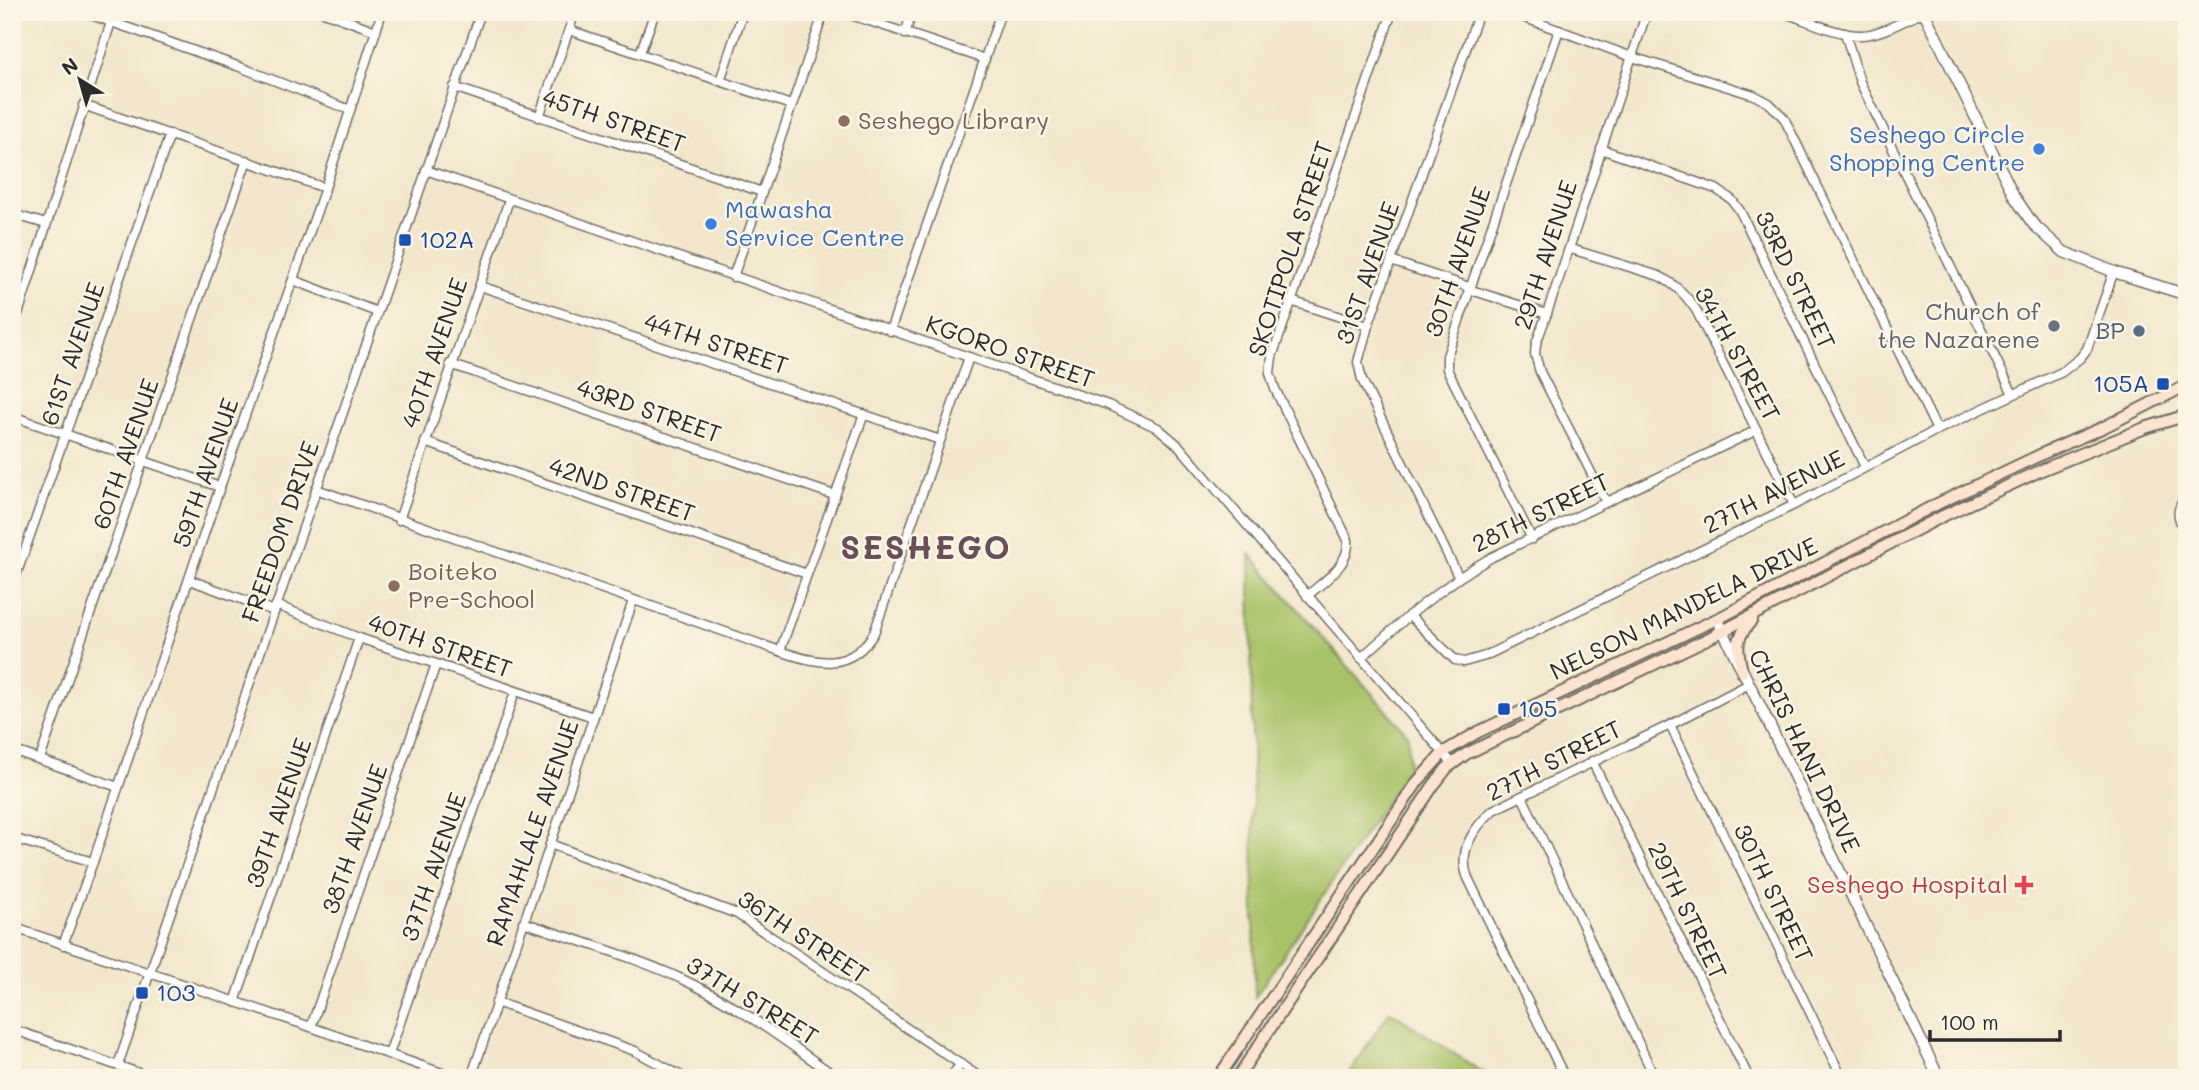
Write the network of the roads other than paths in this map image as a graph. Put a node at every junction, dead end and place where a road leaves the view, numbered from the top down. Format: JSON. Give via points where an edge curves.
{"nodes":[{"id":1,"x":83,"y":12,"type":"edge"},
{"id":2,"x":324,"y":12,"type":"edge"},
{"id":3,"x":382,"y":12,"type":"edge"},
{"id":4,"x":481,"y":12,"type":"edge"},
{"id":5,"x":575,"y":12,"type":"edge"},
{"id":6,"x":655,"y":12,"type":"edge"},
{"id":7,"x":743,"y":12,"type":"edge"},
{"id":8,"x":824,"y":12,"type":"edge"},
{"id":9,"x":842,"y":12,"type":"edge"},
{"id":10,"x":912,"y":12,"type":"edge"},
{"id":11,"x":1000,"y":12,"type":"edge"},
{"id":12,"x":1392,"y":12,"type":"edge"},
{"id":13,"x":1479,"y":12,"type":"edge"},
{"id":14,"x":1509,"y":12,"type":"edge"},
{"id":15,"x":1647,"y":12,"type":"edge"},
{"id":16,"x":1782,"y":12,"type":"edge"},
{"id":17,"x":1924,"y":12,"type":"edge"},
{"id":18,"x":111,"y":22,"type":"junction"},
{"id":19,"x":569,"y":30,"type":"junction"},
{"id":20,"x":1559,"y":30,"type":"junction"},
{"id":21,"x":376,"y":31,"type":"junction"},
{"id":22,"x":905,"y":33,"type":"junction"},
{"id":23,"x":1845,"y":33,"type":"junction"},
{"id":24,"x":640,"y":53,"type":"junction"},
{"id":25,"x":1632,"y":57,"type":"junction"},
{"id":26,"x":985,"y":59,"type":"junction"},
{"id":27,"x":720,"y":81,"type":"junction"},
{"id":28,"x":454,"y":87,"type":"junction"},
{"id":29,"x":83,"y":105,"type":"junction"},
{"id":30,"x":791,"y":105,"type":"junction"},
{"id":31,"x":350,"y":110,"type":"junction"},
{"id":32,"x":539,"y":117,"type":"junction"},
{"id":33,"x":170,"y":134,"type":"junction"},
{"id":34,"x":1601,"y":149,"type":"junction"},
{"id":35,"x":247,"y":160,"type":"junction"},
{"id":36,"x":426,"y":170,"type":"junction"},
{"id":37,"x":325,"y":188,"type":"junction"},
{"id":38,"x":762,"y":192,"type":"junction"},
{"id":39,"x":509,"y":200,"type":"junction"},
{"id":40,"x":12,"y":214,"type":"edge"},
{"id":41,"x":46,"y":224,"type":"junction"},
{"id":42,"x":1570,"y":249,"type":"junction"},
{"id":43,"x":1391,"y":261,"type":"junction"},
{"id":44,"x":2114,"y":271,"type":"junction"},
{"id":45,"x":733,"y":277,"type":"junction"},
{"id":46,"x":293,"y":280,"type":"junction"},
{"id":47,"x":480,"y":286,"type":"junction"},
{"id":48,"x":1468,"y":288,"type":"junction"},
{"id":49,"x":2184,"y":293,"type":"edge"},
{"id":50,"x":1292,"y":301,"type":"junction"},
{"id":51,"x":2187,"y":304,"type":"edge"},
{"id":52,"x":377,"y":312,"type":"junction"},
{"id":53,"x":1547,"y":314,"type":"junction"},
{"id":54,"x":1368,"y":326,"type":"junction"},
{"id":55,"x":890,"y":331,"type":"junction"},
{"id":56,"x":12,"y":333,"type":"edge"},
{"id":57,"x":969,"y":357,"type":"junction"},
{"id":58,"x":450,"y":364,"type":"junction"},
{"id":59,"x":2187,"y":385,"type":"edge"},
{"id":60,"x":2013,"y":394,"type":"junction"},
{"id":61,"x":864,"y":414,"type":"junction"},
{"id":62,"x":2187,"y":415,"type":"edge"},
{"id":63,"x":12,"y":416,"type":"edge"},
{"id":64,"x":1757,"y":430,"type":"junction"},
{"id":65,"x":1937,"y":430,"type":"junction"},
{"id":66,"x":65,"y":433,"type":"junction"},
{"id":67,"x":940,"y":440,"type":"junction"},
{"id":68,"x":425,"y":442,"type":"junction"},
{"id":69,"x":145,"y":462,"type":"junction"},
{"id":70,"x":1865,"y":467,"type":"junction"},
{"id":71,"x":220,"y":487,"type":"junction"},
{"id":72,"x":316,"y":489,"type":"junction"},
{"id":73,"x":834,"y":495,"type":"junction"},
{"id":74,"x":2187,"y":498,"type":"edge"},
{"id":75,"x":1606,"y":502,"type":"junction"},
{"id":76,"x":1794,"y":505,"type":"junction"},
{"id":77,"x":399,"y":520,"type":"junction"},
{"id":78,"x":2187,"y":535,"type":"edge"},
{"id":79,"x":1532,"y":539,"type":"junction"},
{"id":80,"x":807,"y":574,"type":"junction"},
{"id":81,"x":1458,"y":576,"type":"junction"},
{"id":82,"x":190,"y":580,"type":"junction"},
{"id":83,"x":12,"y":587,"type":"edge"},
{"id":84,"x":1307,"y":596,"type":"junction"},
{"id":85,"x":633,"y":601,"type":"junction"},
{"id":86,"x":275,"y":608,"type":"junction"},
{"id":87,"x":1758,"y":613,"type":"junction"},
{"id":88,"x":1409,"y":615,"type":"junction"},
{"id":89,"x":1717,"y":619,"type":"junction"},
{"id":90,"x":1723,"y":632,"type":"junction"},
{"id":91,"x":359,"y":638,"type":"junction"},
{"id":92,"x":780,"y":651,"type":"junction"},
{"id":93,"x":1361,"y":658,"type":"junction"},
{"id":94,"x":436,"y":664,"type":"junction"},
{"id":95,"x":1742,"y":672,"type":"junction"},
{"id":96,"x":1749,"y":684,"type":"junction"},
{"id":97,"x":514,"y":692,"type":"junction"},
{"id":98,"x":593,"y":717,"type":"junction"},
{"id":99,"x":1670,"y":725,"type":"junction"},
{"id":100,"x":12,"y":750,"type":"edge"},
{"id":101,"x":1444,"y":752,"type":"junction"},
{"id":102,"x":40,"y":759,"type":"junction"},
{"id":103,"x":1592,"y":761,"type":"junction"},
{"id":104,"x":1452,"y":764,"type":"junction"},
{"id":105,"x":118,"y":787,"type":"junction"},
{"id":106,"x":1522,"y":796,"type":"junction"},
{"id":107,"x":12,"y":838,"type":"edge"},
{"id":108,"x":550,"y":844,"type":"junction"},
{"id":109,"x":93,"y":862,"type":"junction"},
{"id":110,"x":523,"y":922,"type":"junction"},
{"id":111,"x":12,"y":928,"type":"edge"},
{"id":112,"x":63,"y":945,"type":"junction"},
{"id":113,"x":149,"y":972,"type":"junction"},
{"id":114,"x":235,"y":1002,"type":"junction"},
{"id":115,"x":496,"y":1002,"type":"junction"},
{"id":116,"x":311,"y":1027,"type":"junction"},
{"id":117,"x":12,"y":1029,"type":"edge"},
{"id":118,"x":389,"y":1054,"type":"junction"},
{"id":119,"x":961,"y":1064,"type":"junction"},
{"id":120,"x":118,"y":1065,"type":"junction"},
{"id":121,"x":153,"y":1078,"type":"edge"},
{"id":122,"x":456,"y":1078,"type":"edge"},
{"id":123,"x":471,"y":1078,"type":"edge"},
{"id":124,"x":685,"y":1078,"type":"edge"},
{"id":125,"x":838,"y":1078,"type":"edge"},
{"id":126,"x":950,"y":1078,"type":"edge"},
{"id":127,"x":981,"y":1078,"type":"edge"},
{"id":128,"x":1219,"y":1078,"type":"edge"},
{"id":129,"x":1237,"y":1078,"type":"edge"},
{"id":130,"x":1565,"y":1078,"type":"edge"},
{"id":131,"x":1655,"y":1078,"type":"edge"},
{"id":132,"x":1749,"y":1078,"type":"edge"},
{"id":133,"x":1842,"y":1078,"type":"edge"},
{"id":134,"x":1939,"y":1078,"type":"edge"}],
"edges":[{"from":1,"to":18,"type":"street"},
{"from":2,"to":21,"type":"street"},
{"from":3,"to":21,"type":"street","name":"59TH AVENUE"},
{"from":4,"to":28,"type":"street","name":"FREEDOM DRIVE"},
{"from":5,"to":19,"type":"street"},
{"from":6,"to":24,"type":"street"},
{"from":7,"to":27,"type":"street"},
{"from":8,"to":30,"type":"street"},
{"from":9,"to":22,"type":"street"},
{"from":10,"to":22,"type":"street"},
{"from":11,"to":26,"type":"street"},
{"from":12,"to":50,"type":"street","name":"SKOTIPOLA STREET"},
{"from":13,"to":43,"type":"street","name":"31ST AVENUE"},
{"from":14,"to":20,"type":"street"},
{"from":15,"to":25,"type":"street","name":"29TH AVENUE"},
{"from":16,"to":23,"type":"street"},
{"from":17,"to":23,"type":"street","via":[[1872,33]]},
{"from":17,"to":44,"type":"street","via":[[2021,208],[2064,252]]},
{"from":18,"to":29,"type":"street"},
{"from":18,"to":31,"type":"street"},
{"from":19,"to":24,"type":"street"},
{"from":19,"to":32,"type":"street"},
{"from":20,"to":25,"type":"street"},
{"from":20,"to":48,"type":"street","name":"30TH AVENUE"},
{"from":21,"to":31,"type":"street","name":"59TH AVENUE"},
{"from":22,"to":26,"type":"street"},
{"from":23,"to":60,"type":"street","via":[[1860,82]]},
{"from":24,"to":27,"type":"street"},
{"from":25,"to":34,"type":"street","name":"29TH AVENUE"},
{"from":25,"to":65,"type":"street","via":[[1754,95],[1784,118]]},
{"from":26,"to":55,"type":"street"},
{"from":27,"to":30,"type":"street"},
{"from":28,"to":32,"type":"street","name":"45TH STREET"},
{"from":28,"to":36,"type":"street","name":"FREEDOM DRIVE"},
{"from":29,"to":33,"type":"street"},
{"from":29,"to":41,"type":"street"},
{"from":30,"to":38,"type":"street"},
{"from":31,"to":37,"type":"street","name":"59TH AVENUE"},
{"from":32,"to":38,"type":"street","name":"45TH STREET"},
{"from":33,"to":35,"type":"street"},
{"from":33,"to":66,"type":"street","name":"61ST AVENUE"},
{"from":34,"to":42,"type":"street","name":"29TH AVENUE"},
{"from":34,"to":70,"type":"street","name":"33RD STREET","via":[[1716,189],[1732,200]]},
{"from":35,"to":37,"type":"street"},
{"from":35,"to":69,"type":"street","name":"60TH AVENUE"},
{"from":36,"to":39,"type":"street","name":"KGORO STREET"},
{"from":36,"to":52,"type":"street","name":"FREEDOM DRIVE"},
{"from":37,"to":46,"type":"street","name":"59TH AVENUE"},
{"from":38,"to":45,"type":"street"},
{"from":39,"to":45,"type":"street","name":"KGORO STREET"},
{"from":39,"to":47,"type":"street","name":"40TH AVENUE"},
{"from":40,"to":41,"type":"street"},
{"from":41,"to":56,"type":"street"},
{"from":42,"to":53,"type":"street","name":"29TH AVENUE"},
{"from":42,"to":64,"type":"street","name":"34TH STREET","via":[[1659,275],[1685,294]]},
{"from":43,"to":48,"type":"street"},
{"from":43,"to":54,"type":"street","name":"31ST AVENUE"},
{"from":44,"to":49,"type":"street"},
{"from":44,"to":60,"type":"street","name":"27TH AVENUE","via":[[2080,358],[2062,372]]},
{"from":45,"to":55,"type":"street","name":"KGORO STREET"},
{"from":46,"to":52,"type":"street"},
{"from":46,"to":71,"type":"street","name":"59TH AVENUE"},
{"from":47,"to":58,"type":"street","name":"40TH AVENUE"},
{"from":47,"to":61,"type":"street","name":"44TH STREET"},
{"from":48,"to":53,"type":"street"},
{"from":48,"to":79,"type":"street","name":"30TH AVENUE","via":[[1449,344],[1447,369]]},
{"from":49,"to":51,"type":"street"},
{"from":50,"to":54,"type":"street"},
{"from":50,"to":84,"type":"street","name":"SKOTIPOLA STREET","via":[[1272,357],[1270,378],[1345,530],[1348,547],[1341,565]]},
{"from":52,"to":72,"type":"street","name":"FREEDOM DRIVE"},
{"from":53,"to":75,"type":"street","name":"29TH AVENUE","via":[[1536,344],[1537,362]]},
{"from":54,"to":81,"type":"street","name":"31ST AVENUE","via":[[1358,362],[1362,380]]},
{"from":55,"to":57,"type":"street","name":"KGORO STREET"},
{"from":57,"to":67,"type":"street"},
{"from":57,"to":84,"type":"street","name":"KGORO STREET","via":[[1108,405],[1158,428],[1179,446]]},
{"from":58,"to":68,"type":"street","name":"40TH AVENUE"},
{"from":58,"to":73,"type":"street","name":"43RD STREET"},
{"from":59,"to":89,"type":"main road","name":"NELSON MANDELA DRIVE","via":[[1937,504]]},
{"from":60,"to":65,"type":"street","name":"27TH AVENUE"},
{"from":61,"to":67,"type":"street","name":"44TH STREET"},
{"from":61,"to":73,"type":"street"},
{"from":62,"to":87,"type":"main road","name":"NELSON MANDELA DRIVE","via":[[2044,469]]},
{"from":63,"to":66,"type":"street"},
{"from":64,"to":75,"type":"street","name":"28TH STREET"},
{"from":64,"to":76,"type":"street","name":"34TH STREET"},
{"from":65,"to":70,"type":"street","name":"27TH AVENUE"},
{"from":66,"to":69,"type":"street"},
{"from":66,"to":83,"type":"street","name":"61ST AVENUE"},
{"from":67,"to":92,"type":"street","via":[[869,642],[851,657],[823,663]]},
{"from":68,"to":77,"type":"street","name":"40TH AVENUE"},
{"from":68,"to":80,"type":"street","name":"42ND STREET"},
{"from":69,"to":71,"type":"street"},
{"from":69,"to":102,"type":"street","name":"60TH AVENUE"},
{"from":70,"to":76,"type":"street","name":"27TH AVENUE"},
{"from":71,"to":82,"type":"street","name":"59TH AVENUE"},
{"from":72,"to":77,"type":"street"},
{"from":72,"to":86,"type":"street","name":"FREEDOM DRIVE"},
{"from":73,"to":80,"type":"street"},
{"from":74,"to":78,"type":"street","via":[[2178,514]]},
{"from":75,"to":79,"type":"street","name":"28TH STREET"},
{"from":76,"to":88,"type":"street","name":"27TH AVENUE","via":[[1475,660],[1464,662],[1447,654]]},
{"from":77,"to":85,"type":"street"},
{"from":79,"to":81,"type":"street","name":"28TH STREET"},
{"from":80,"to":92,"type":"street"},
{"from":81,"to":88,"type":"street","name":"28TH STREET"},
{"from":82,"to":86,"type":"street","name":"40TH STREET"},
{"from":82,"to":105,"type":"street","name":"59TH AVENUE"},
{"from":84,"to":93,"type":"street","name":"KGORO STREET"},
{"from":85,"to":92,"type":"street"},
{"from":85,"to":98,"type":"street","name":"RAMAHLALE AVENUE"},
{"from":86,"to":91,"type":"street","name":"40TH STREET"},
{"from":86,"to":113,"type":"street","name":"FREEDOM DRIVE"},
{"from":87,"to":90,"type":"main road","name":"NELSON MANDELA DRIVE"},
{"from":87,"to":95,"type":"main road","via":[[1738,639]]},
{"from":88,"to":93,"type":"street","name":"28TH STREET"},
{"from":89,"to":90,"type":"street","name":"CHRIS HANI DRIVE"},
{"from":89,"to":101,"type":"main road","name":"NELSON MANDELA DRIVE"},
{"from":90,"to":95,"type":"street","name":"CHRIS HANI DRIVE"},
{"from":90,"to":104,"type":"main road","name":"NELSON MANDELA DRIVE","via":[[1472,750]]},
{"from":91,"to":94,"type":"street","name":"40TH STREET"},
{"from":91,"to":114,"type":"street","name":"39TH AVENUE"},
{"from":93,"to":101,"type":"street","name":"KGORO STREET"},
{"from":94,"to":97,"type":"street","name":"40TH STREET"},
{"from":94,"to":116,"type":"street","name":"38TH AVENUE"},
{"from":95,"to":96,"type":"street","name":"CHRIS HANI DRIVE"},
{"from":96,"to":99,"type":"street","name":"27TH STREET"},
{"from":96,"to":134,"type":"street","name":"CHRIS HANI DRIVE"},
{"from":97,"to":98,"type":"street","name":"40TH STREET"},
{"from":97,"to":118,"type":"street","name":"37TH AVENUE"},
{"from":98,"to":108,"type":"street","name":"RAMAHLALE AVENUE"},
{"from":99,"to":103,"type":"street","name":"27TH STREET"},
{"from":99,"to":133,"type":"street","name":"30TH STREET"},
{"from":100,"to":102,"type":"street"},
{"from":101,"to":104,"type":"street","name":"KGORO STREET"},
{"from":101,"to":128,"type":"main road","name":"NELSON MANDELA DRIVE","via":[[1418,781]]},
{"from":102,"to":105,"type":"street"},
{"from":103,"to":106,"type":"street","name":"27TH STREET"},
{"from":103,"to":132,"type":"street","name":"29TH STREET"},
{"from":104,"to":129,"type":"main road","name":"NELSON MANDELA DRIVE"},
{"from":105,"to":109,"type":"street","name":"59TH AVENUE"},
{"from":106,"to":130,"type":"street","name":"27TH STREET","via":[[1493,810],[1481,823],[1467,844],[1464,865]]},
{"from":106,"to":131,"type":"street"},
{"from":107,"to":109,"type":"street"},
{"from":108,"to":110,"type":"street","name":"RAMAHLALE AVENUE"},
{"from":108,"to":119,"type":"street","name":"36TH STREET","via":[[737,914]]},
{"from":109,"to":112,"type":"street","name":"59TH AVENUE"},
{"from":110,"to":115,"type":"street","name":"RAMAHLALE AVENUE"},
{"from":110,"to":125,"type":"street","name":"37TH STREET","via":[[692,984]]},
{"from":111,"to":112,"type":"street"},
{"from":112,"to":113,"type":"street"},
{"from":113,"to":114,"type":"street"},
{"from":113,"to":120,"type":"street","name":"FREEDOM DRIVE"},
{"from":114,"to":116,"type":"street"},
{"from":115,"to":123,"type":"street","name":"RAMAHLALE AVENUE"},
{"from":115,"to":124,"type":"street","via":[[635,1051]]},
{"from":116,"to":118,"type":"street"},
{"from":117,"to":120,"type":"street"},
{"from":118,"to":122,"type":"street"},
{"from":119,"to":126,"type":"street"},
{"from":119,"to":127,"type":"street","name":"36TH STREET"},
{"from":120,"to":121,"type":"street"}]}
